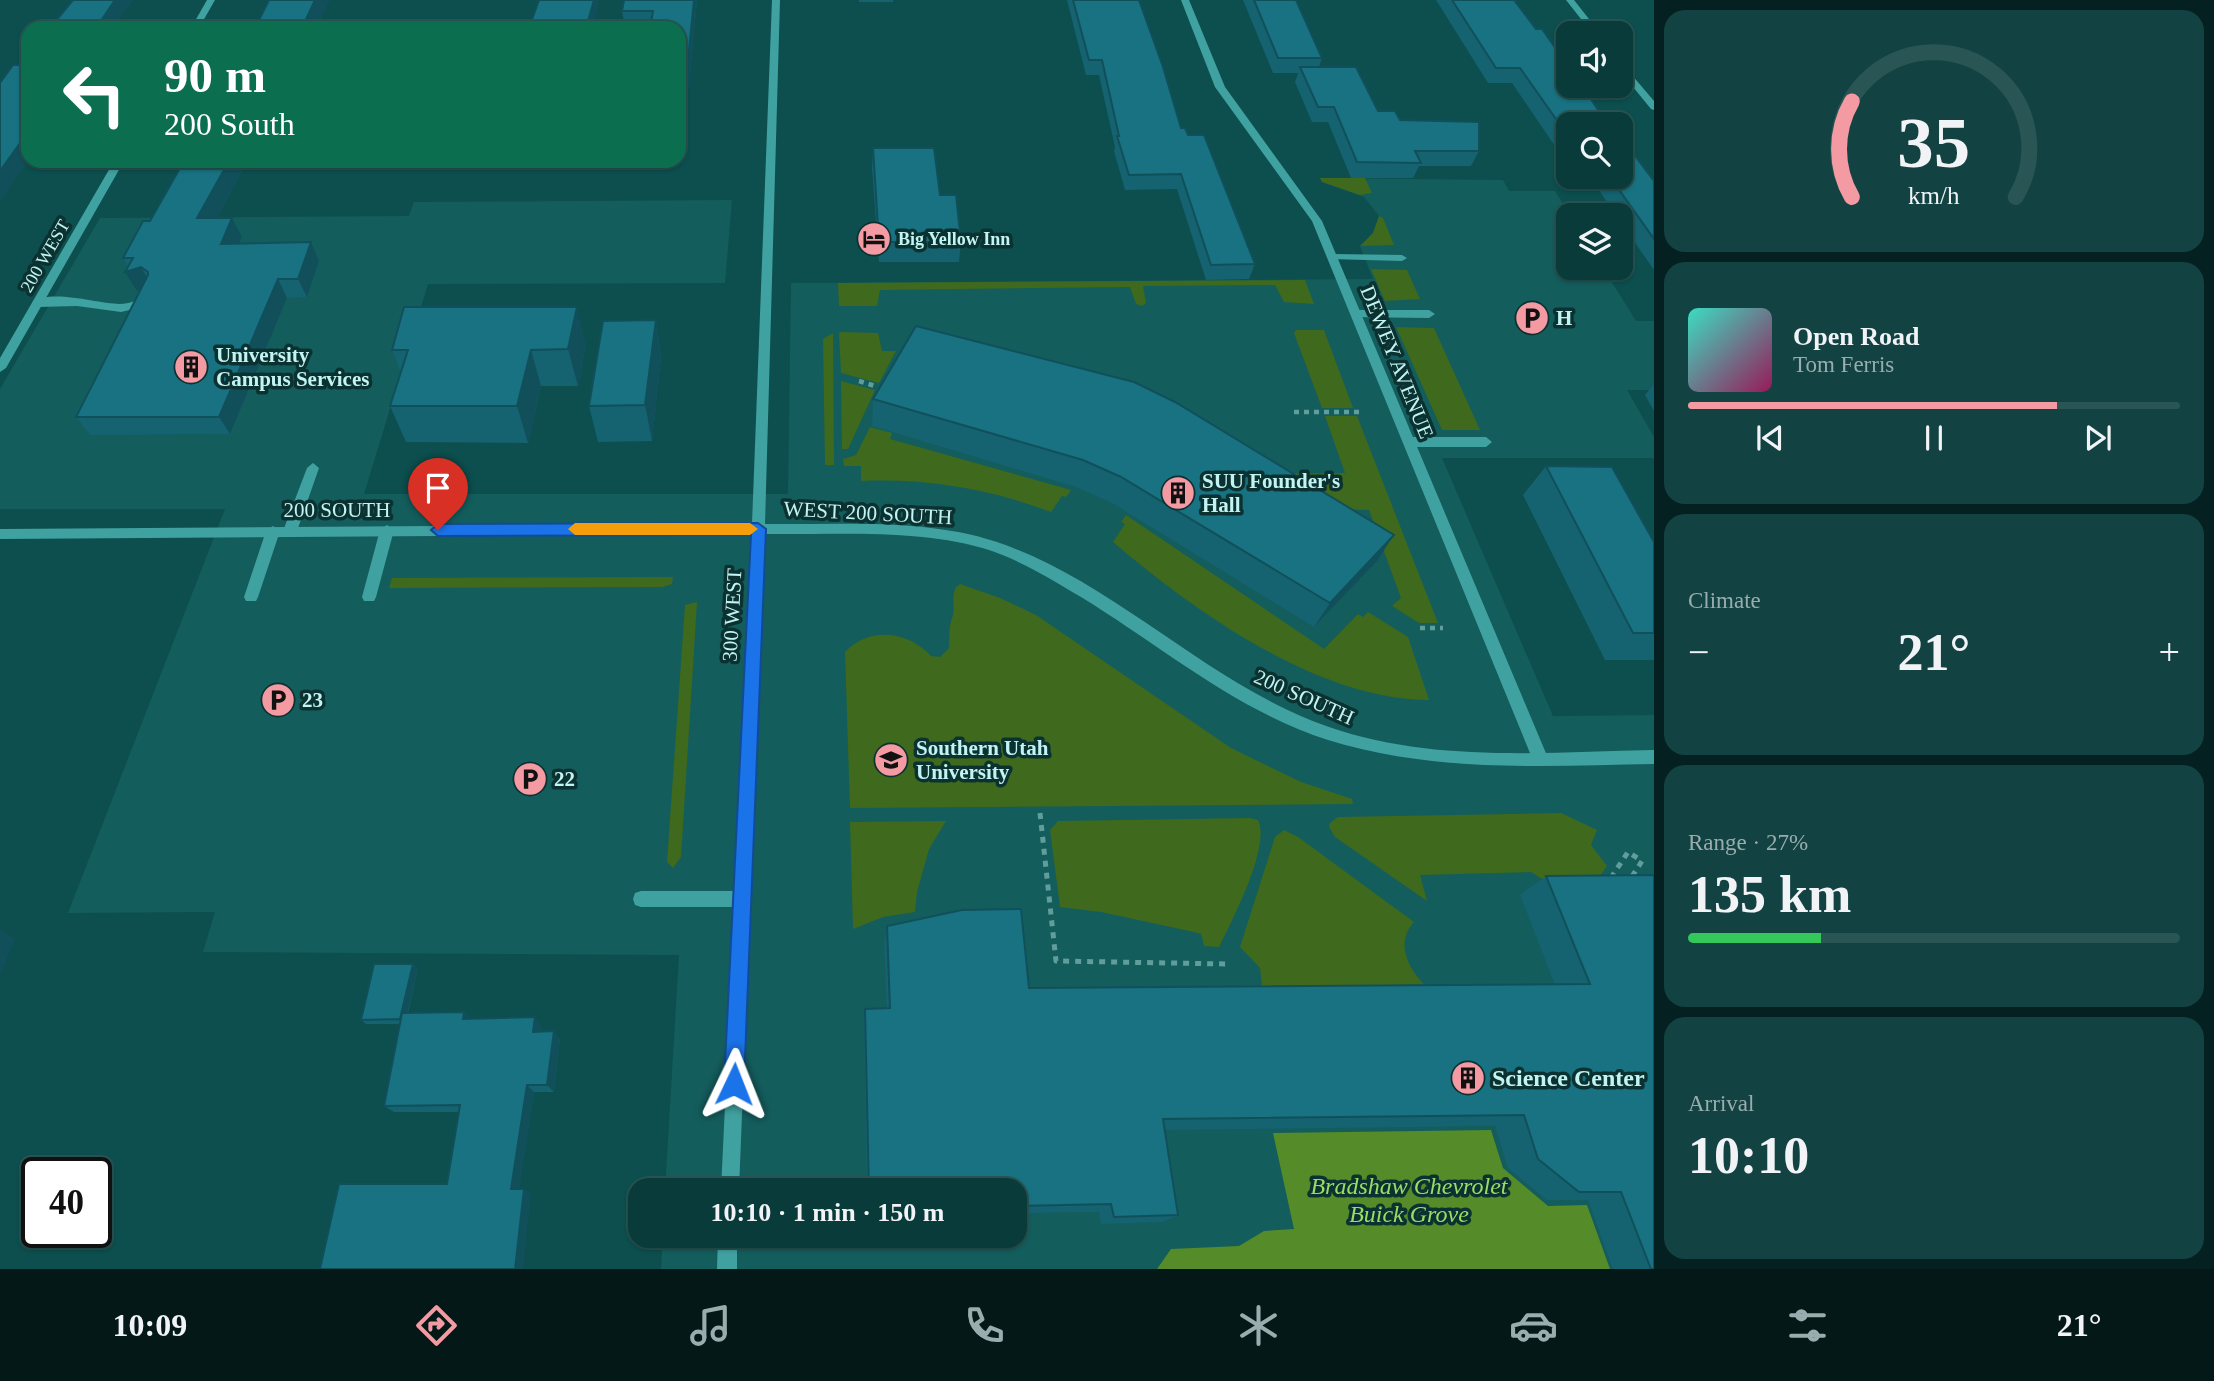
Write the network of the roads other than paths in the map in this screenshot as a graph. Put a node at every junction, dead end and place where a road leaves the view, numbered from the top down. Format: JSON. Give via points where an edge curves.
{"nodes":[{"id":1,"x":211,"y":0,"type":"edge"},
{"id":2,"x":776,"y":0,"type":"edge"},
{"id":3,"x":1185,"y":0,"type":"edge"},
{"id":4,"x":1570,"y":0,"type":"edge"},
{"id":5,"x":199,"y":21,"type":"edge"},
{"id":6,"x":1587,"y":21,"type":"edge"},
{"id":7,"x":1633,"y":80,"type":"edge"},
{"id":8,"x":1654,"y":107,"type":"edge"},
{"id":9,"x":115,"y":168,"type":"edge"},
{"id":10,"x":1334,"y":257,"type":"junction"},
{"id":11,"x":1402,"y":258,"type":"dead end"},
{"id":12,"x":151,"y":292,"type":"edge"},
{"id":13,"x":38,"y":303,"type":"junction"},
{"id":14,"x":1357,"y":314,"type":"junction"},
{"id":15,"x":1429,"y":314,"type":"dead end"},
{"id":16,"x":0,"y":368,"type":"edge"},
{"id":17,"x":1409,"y":442,"type":"junction"},
{"id":18,"x":1486,"y":442,"type":"dead end"},
{"id":19,"x":313,"y":468,"type":"dead end"},
{"id":20,"x":758,"y":529,"type":"junction"},
{"id":21,"x":387,"y":530,"type":"junction"},
{"id":22,"x":273,"y":531,"type":"junction"},
{"id":23,"x":290,"y":531,"type":"junction"},
{"id":24,"x":0,"y":534,"type":"edge"},
{"id":25,"x":1052,"y":573,"type":"joint"},
{"id":26,"x":251,"y":597,"type":"dead end"},
{"id":27,"x":369,"y":597,"type":"dead end"},
{"id":28,"x":1654,"y":757,"type":"edge"},
{"id":29,"x":1540,"y":758,"type":"junction"},
{"id":30,"x":641,"y":900,"type":"dead end"},
{"id":31,"x":741,"y":900,"type":"junction"},
{"id":32,"x":730,"y":1178,"type":"edge"},
{"id":33,"x":728,"y":1248,"type":"edge"},
{"id":34,"x":727,"y":1269,"type":"edge"}],
"edges":[{"from":1,"to":5,"type":"street"},
{"from":2,"to":20,"type":"street","name":"300 WEST"},
{"from":3,"to":10,"type":"street","name":"DEWEY AVENUE","via":[[1215,79],[1317,221]]},
{"from":4,"to":6,"type":"street"},
{"from":7,"to":8,"type":"street"},
{"from":9,"to":13,"type":"street","name":"200 WEST"},
{"from":10,"to":11,"type":"street"},
{"from":10,"to":14,"type":"street","name":"DEWEY AVENUE"},
{"from":12,"to":13,"type":"street","via":[[140,305],[123,308]]},
{"from":13,"to":16,"type":"street","name":"200 WEST"},
{"from":14,"to":15,"type":"street"},
{"from":14,"to":17,"type":"street","name":"DEWEY AVENUE"},
{"from":17,"to":18,"type":"street"},
{"from":17,"to":29,"type":"street","name":"DEWEY AVENUE"},
{"from":19,"to":23,"type":"street"},
{"from":20,"to":21,"type":"street","name":"200 SOUTH"},
{"from":20,"to":25,"type":"street","name":"WEST 200 SOUTH","via":[[938,535],[980,543]]},
{"from":20,"to":31,"type":"street","name":"300 WEST"},
{"from":21,"to":23,"type":"street","name":"200 SOUTH"},
{"from":21,"to":27,"type":"street"},
{"from":22,"to":23,"type":"street","name":"200 SOUTH"},
{"from":22,"to":24,"type":"street","name":"200 SOUTH"},
{"from":22,"to":26,"type":"street"},
{"from":25,"to":29,"type":"street","name":"200 SOUTH","via":[[1230,686],[1329,736],[1430,757]]},
{"from":28,"to":29,"type":"street","name":"200 SOUTH"},
{"from":30,"to":31,"type":"street"},
{"from":31,"to":32,"type":"street","name":"300 WEST"},
{"from":33,"to":34,"type":"street"}]}
